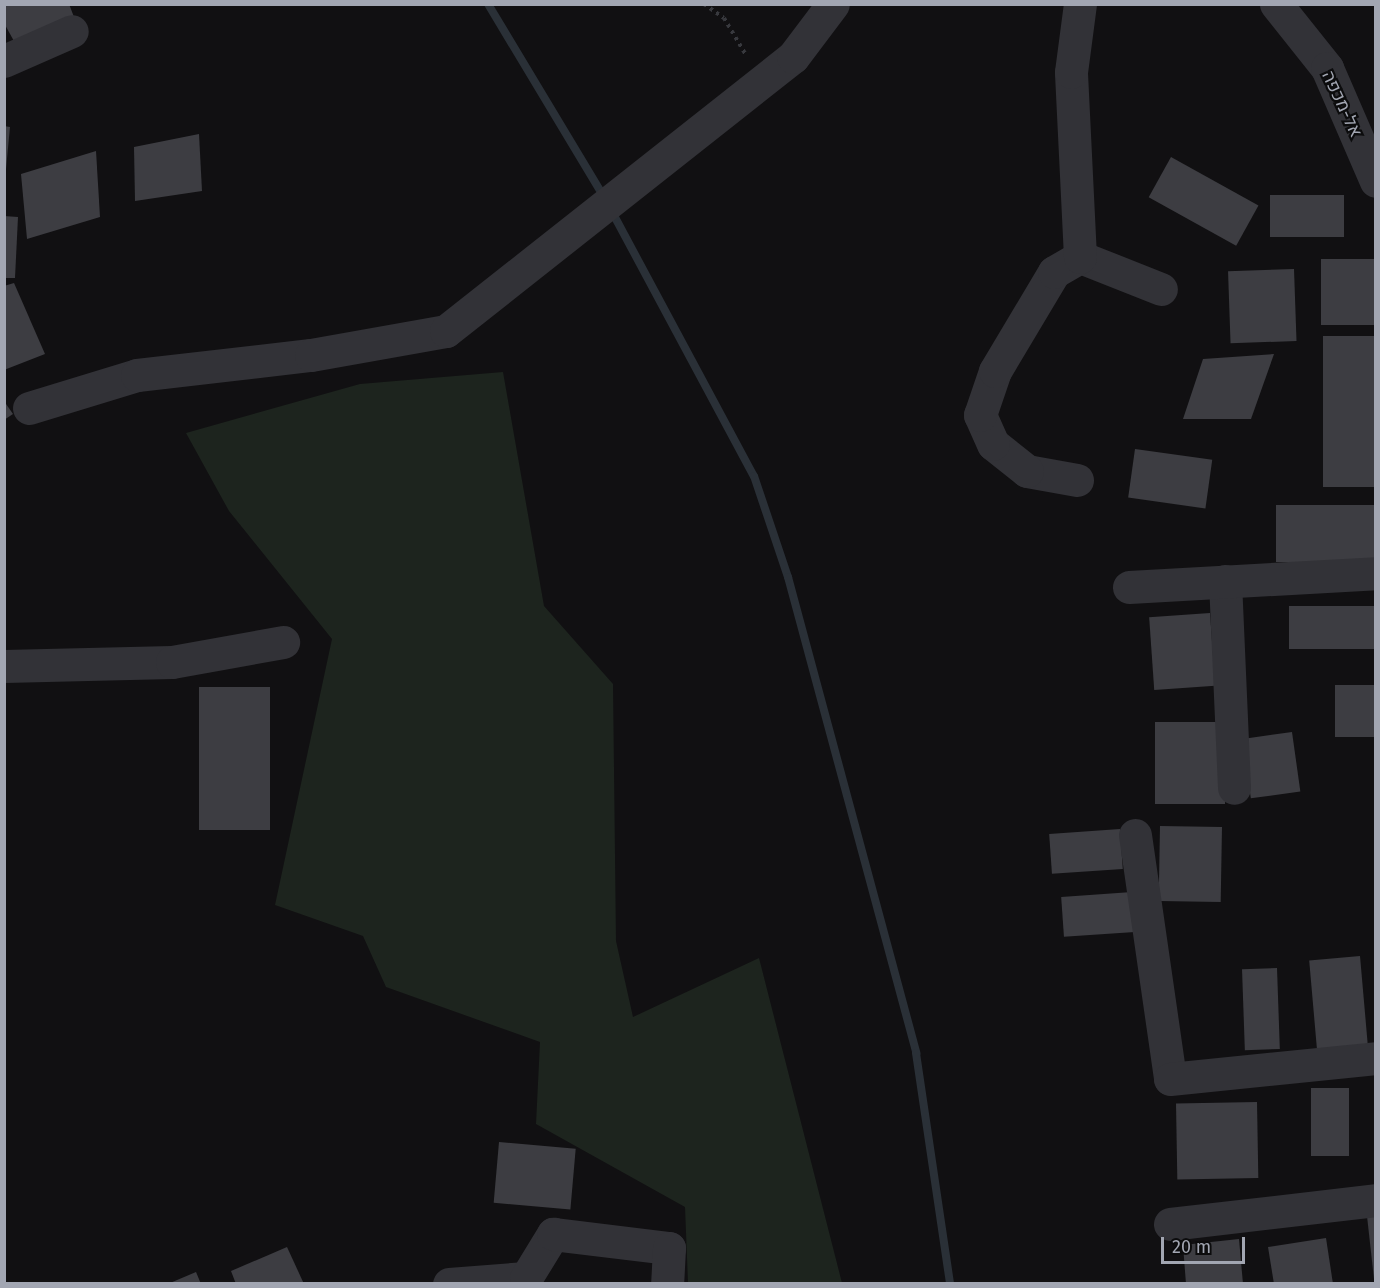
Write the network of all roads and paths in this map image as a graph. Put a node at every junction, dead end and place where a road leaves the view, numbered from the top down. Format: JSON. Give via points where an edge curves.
{"nodes":[{"id":1,"x":704,"y":4,"type":"edge"},
{"id":2,"x":833,"y":4,"type":"edge"},
{"id":3,"x":1080,"y":4,"type":"edge"},
{"id":4,"x":1276,"y":4,"type":"edge"},
{"id":5,"x":72,"y":32,"type":"dead end"},
{"id":6,"x":4,"y":61,"type":"edge"},
{"id":7,"x":762,"y":82,"type":"junction"},
{"id":8,"x":1376,"y":181,"type":"edge"},
{"id":9,"x":1080,"y":257,"type":"junction"},
{"id":10,"x":1161,"y":289,"type":"dead end"},
{"id":11,"x":29,"y":408,"type":"dead end"},
{"id":12,"x":1077,"y":480,"type":"dead end"},
{"id":13,"x":1376,"y":573,"type":"edge"},
{"id":14,"x":1225,"y":581,"type":"junction"},
{"id":15,"x":1129,"y":587,"type":"dead end"},
{"id":16,"x":283,"y":642,"type":"dead end"},
{"id":17,"x":4,"y":666,"type":"edge"},
{"id":18,"x":1234,"y":788,"type":"dead end"},
{"id":19,"x":1135,"y":835,"type":"dead end"},
{"id":20,"x":1376,"y":1058,"type":"edge"},
{"id":21,"x":1376,"y":1200,"type":"edge"},
{"id":22,"x":1170,"y":1224,"type":"dead end"},
{"id":23,"x":449,"y":1284,"type":"edge"},
{"id":24,"x":667,"y":1284,"type":"edge"}],
"edges":[{"from":1,"to":7,"type":"path","via":[[724,18]]},
{"from":2,"to":7,"type":"street","via":[[793,57]]},
{"from":3,"to":9,"type":"street","via":[[1071,72]]},
{"from":4,"to":8,"type":"street","name":"אל-מכפה","via":[[1327,68]]},
{"from":5,"to":6,"type":"street"},
{"from":7,"to":11,"type":"street","via":[[446,330],[311,355],[137,375]]},
{"from":9,"to":10,"type":"street"},
{"from":9,"to":12,"type":"street","via":[[1054,272],[995,371],[980,415],[993,444],[1027,471]]},
{"from":13,"to":14,"type":"street"},
{"from":14,"to":15,"type":"street"},
{"from":14,"to":18,"type":"street"},
{"from":16,"to":17,"type":"street","via":[[172,662]]},
{"from":19,"to":20,"type":"street","via":[[1170,1079]]},
{"from":21,"to":22,"type":"street"},
{"from":23,"to":24,"type":"street","via":[[526,1278],[553,1234],[669,1248]]}]}
